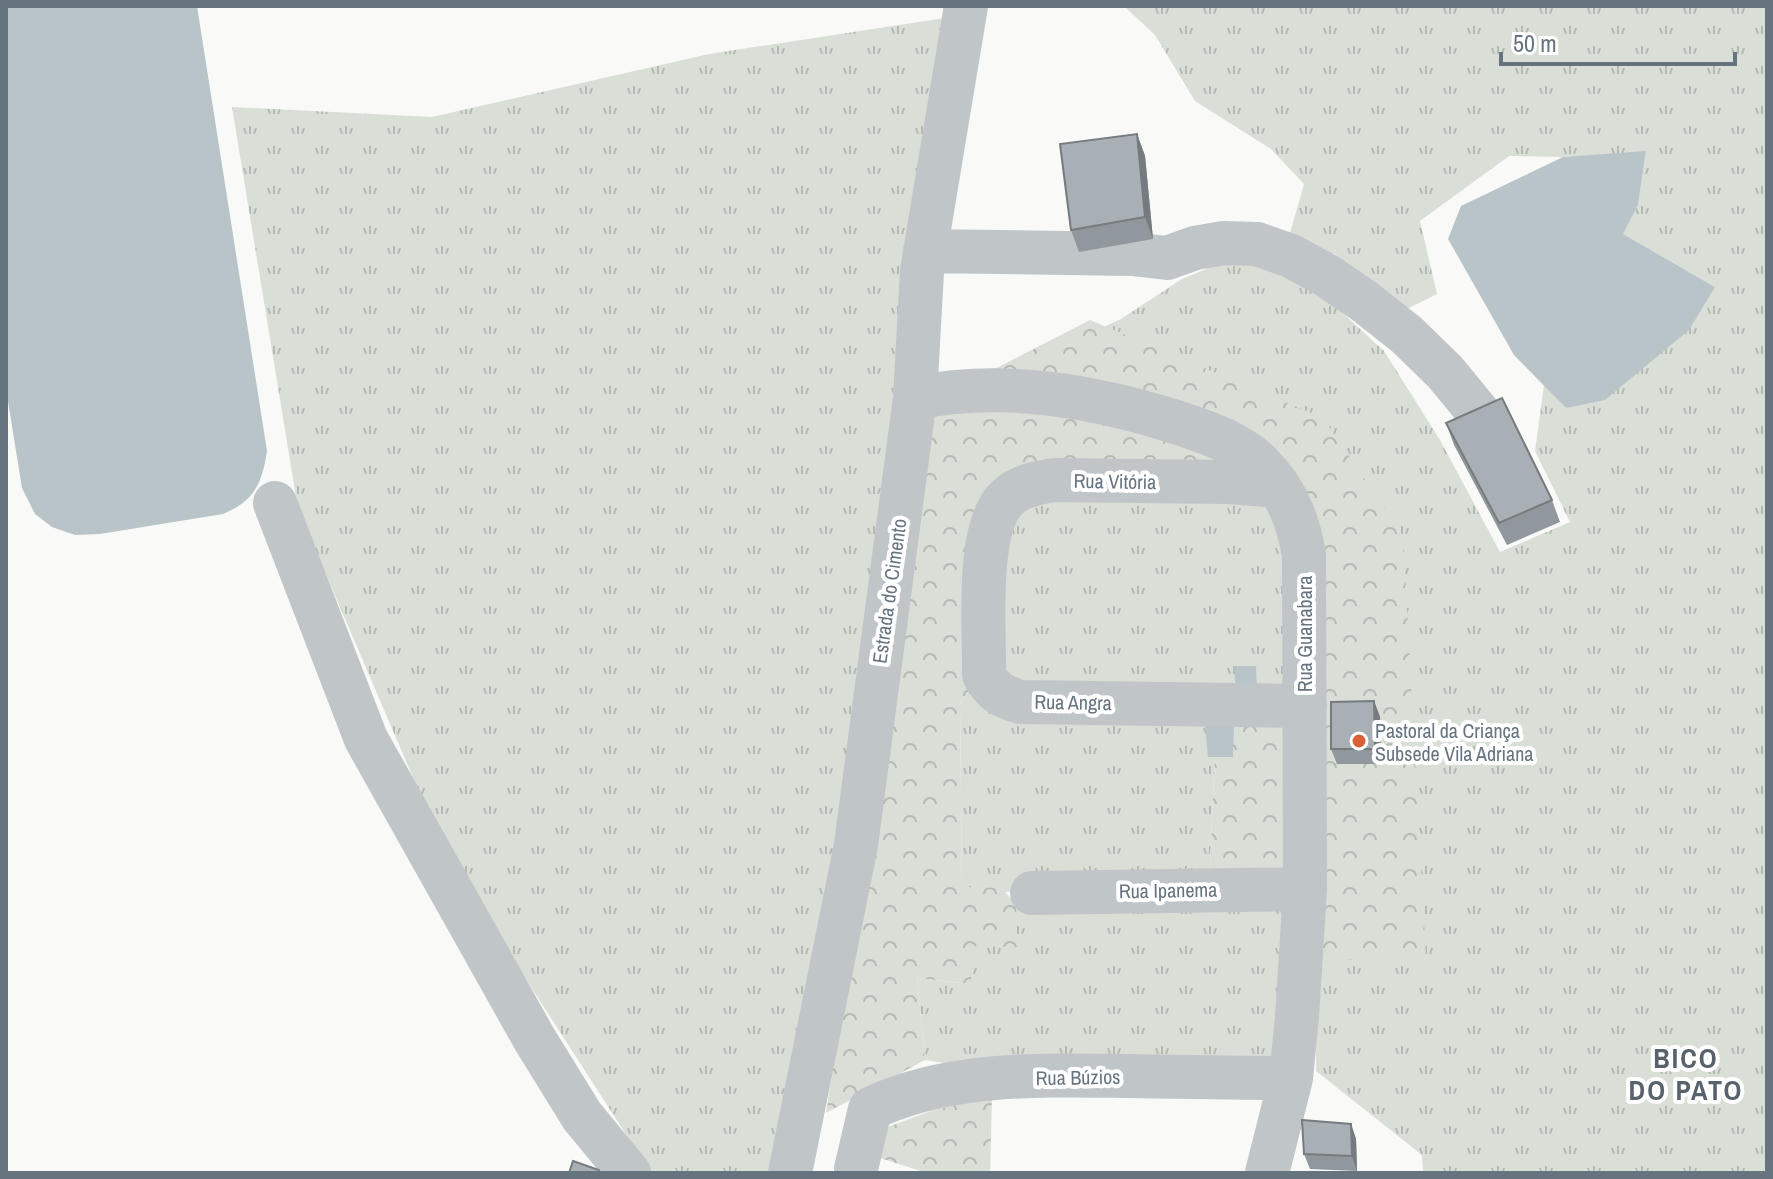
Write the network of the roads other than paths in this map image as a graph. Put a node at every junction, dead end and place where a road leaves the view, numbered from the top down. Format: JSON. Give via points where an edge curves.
{"nodes":[{"id":1,"x":966,"y":6,"type":"edge"},
{"id":2,"x":925,"y":251,"type":"junction"},
{"id":3,"x":915,"y":398,"type":"junction"},
{"id":4,"x":1482,"y":417,"type":"edge"},
{"id":5,"x":1278,"y":486,"type":"junction"},
{"id":6,"x":275,"y":503,"type":"dead end"},
{"id":7,"x":986,"y":543,"type":"joint"},
{"id":8,"x":1305,"y":706,"type":"junction"},
{"id":9,"x":1305,"y":889,"type":"junction"},
{"id":10,"x":1032,"y":893,"type":"dead end"},
{"id":11,"x":1291,"y":1078,"type":"junction"},
{"id":12,"x":808,"y":1092,"type":"junction"},
{"id":13,"x":870,"y":1109,"type":"junction"},
{"id":14,"x":793,"y":1164,"type":"edge"},
{"id":15,"x":865,"y":1171,"type":"edge"},
{"id":16,"x":629,"y":1173,"type":"edge"},
{"id":17,"x":1267,"y":1173,"type":"edge"}],
"edges":[{"from":1,"to":2,"type":"street","name":"Estrada do Cimento"},
{"from":2,"to":3,"type":"street","name":"Estrada do Cimento"},
{"from":2,"to":4,"type":"street","via":[[1167,258],[1224,243],[1257,244],[1291,256],[1364,301],[1445,372]]},
{"from":3,"to":5,"type":"street","name":"Rua Guanabara","via":[[967,389],[1014,390],[1135,409],[1232,444],[1259,462]]},
{"from":3,"to":12,"type":"street","name":"Estrada do Cimento","via":[[856,845]]},
{"from":5,"to":7,"type":"street","name":"Rua Vitória","via":[[1053,480],[1026,486],[1007,498]]},
{"from":5,"to":8,"type":"street","name":"Rua Guanabara","via":[[1291,505],[1304,555]]},
{"from":6,"to":16,"type":"street","via":[[366,739],[535,1040],[582,1116]]},
{"from":7,"to":8,"type":"street","name":"Rua Angra","via":[[984,675],[1001,695],[1020,702]]},
{"from":8,"to":9,"type":"street","name":"Rua Guanabara"},
{"from":9,"to":10,"type":"street","name":"Rua Ipanema"},
{"from":9,"to":11,"type":"street","name":"Rua Guanabara"},
{"from":11,"to":13,"type":"street","name":"Rua Búzios","via":[[1059,1075],[974,1081],[927,1089]]},
{"from":11,"to":17,"type":"street","name":"Rua Guanabara"},
{"from":12,"to":13,"type":"street"},
{"from":12,"to":14,"type":"street","name":"Estrada do Cimento"},
{"from":13,"to":15,"type":"street"},
{"from":14,"to":15,"type":"street"}]}
